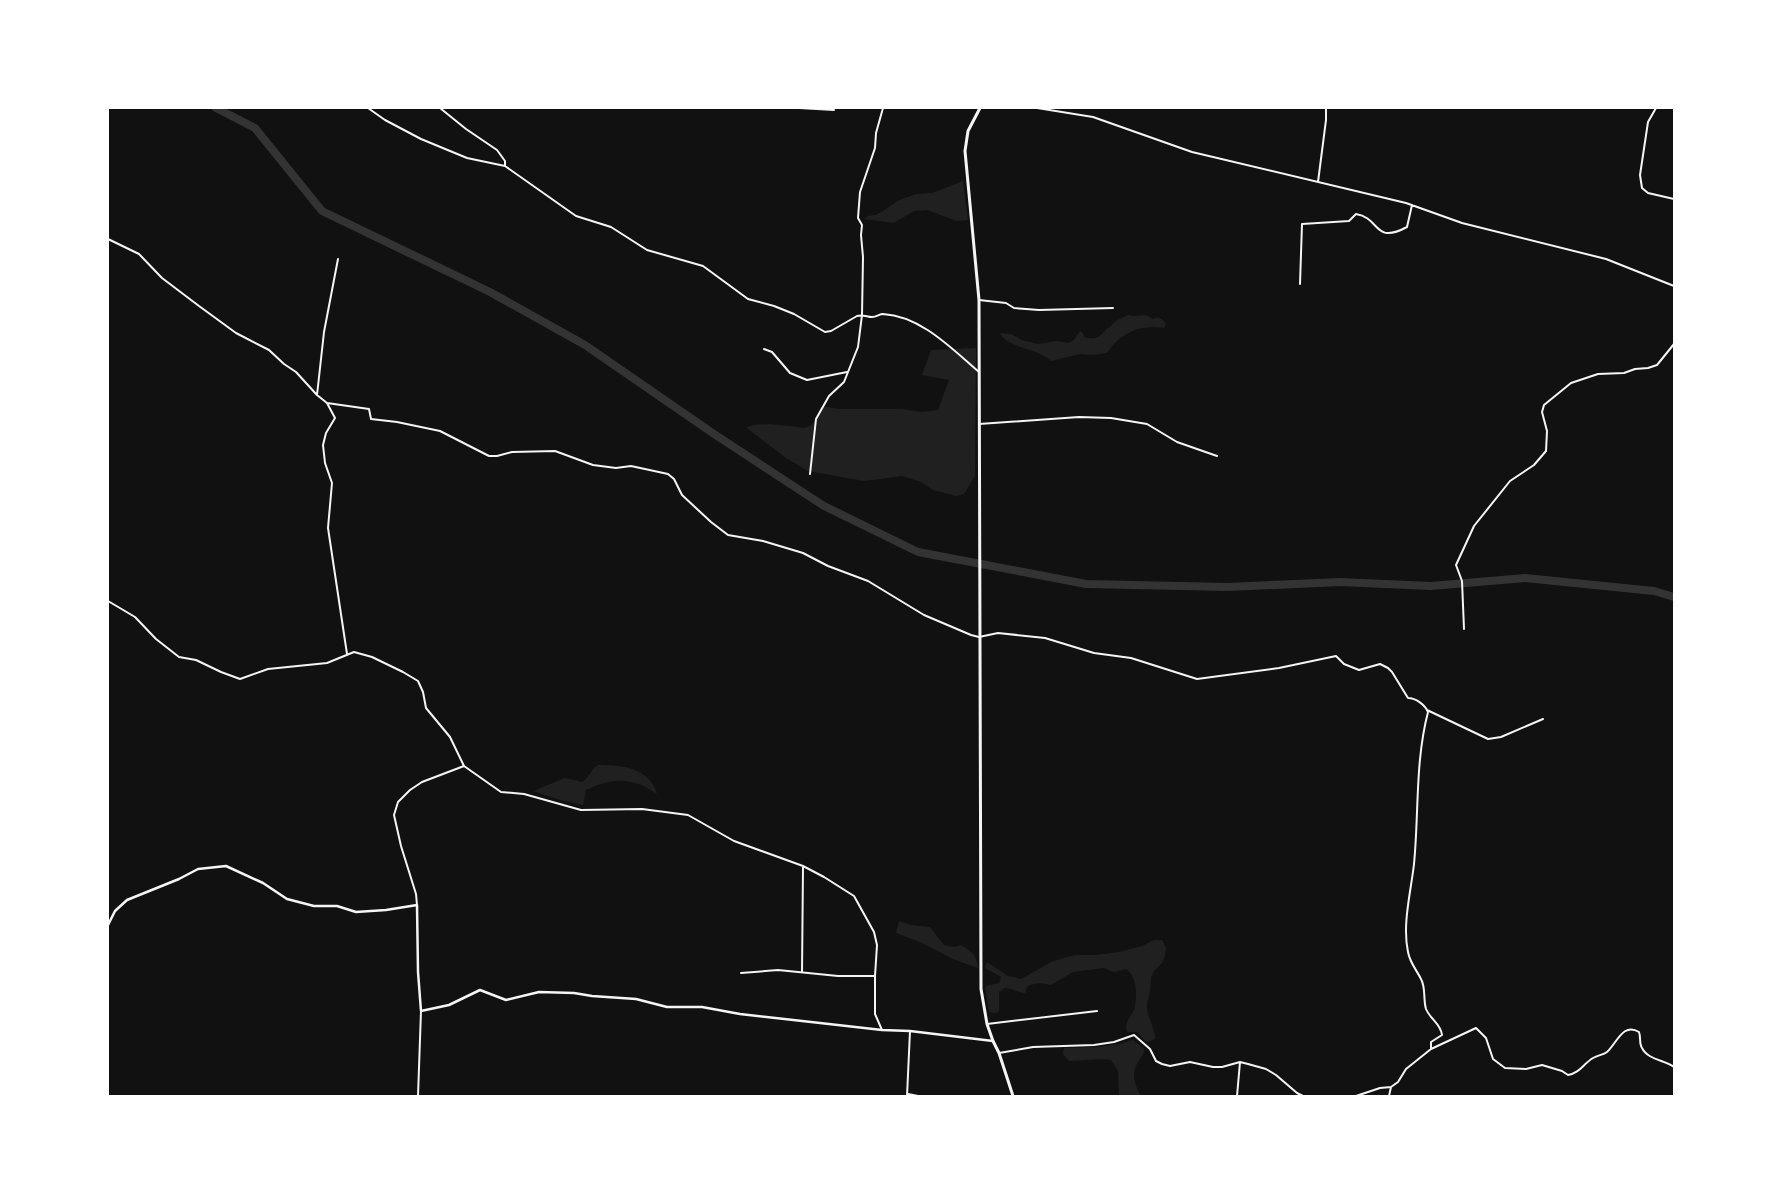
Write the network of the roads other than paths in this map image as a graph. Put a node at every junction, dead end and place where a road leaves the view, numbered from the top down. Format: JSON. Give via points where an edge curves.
{"nodes":[{"id":1,"x":368,"y":108,"type":"edge"},
{"id":2,"x":440,"y":108,"type":"edge"},
{"id":3,"x":799,"y":108,"type":"edge"},
{"id":4,"x":812,"y":108,"type":"edge"},
{"id":5,"x":883,"y":108,"type":"edge"},
{"id":6,"x":980,"y":108,"type":"edge"},
{"id":7,"x":1037,"y":108,"type":"edge"},
{"id":8,"x":1045,"y":108,"type":"edge"},
{"id":9,"x":1326,"y":108,"type":"edge"},
{"id":10,"x":1656,"y":108,"type":"edge"},
{"id":11,"x":834,"y":110,"type":"dead end"},
{"id":12,"x":506,"y":166,"type":"junction"},
{"id":13,"x":1318,"y":182,"type":"junction"},
{"id":14,"x":1674,"y":199,"type":"edge"},
{"id":15,"x":1412,"y":205,"type":"junction"},
{"id":16,"x":108,"y":239,"type":"edge"},
{"id":17,"x":338,"y":259,"type":"dead end"},
{"id":18,"x":1300,"y":284,"type":"dead end"},
{"id":19,"x":1674,"y":286,"type":"edge"},
{"id":20,"x":979,"y":300,"type":"junction"},
{"id":21,"x":1113,"y":308,"type":"dead end"},
{"id":22,"x":862,"y":315,"type":"junction"},
{"id":23,"x":1674,"y":344,"type":"edge"},
{"id":24,"x":764,"y":348,"type":"dead end"},
{"id":25,"x":847,"y":372,"type":"junction"},
{"id":26,"x":979,"y":372,"type":"junction"},
{"id":27,"x":317,"y":395,"type":"junction"},
{"id":28,"x":327,"y":403,"type":"junction"},
{"id":29,"x":979,"y":424,"type":"junction"},
{"id":30,"x":1217,"y":456,"type":"dead end"},
{"id":31,"x":810,"y":474,"type":"dead end"},
{"id":32,"x":108,"y":601,"type":"edge"},
{"id":33,"x":1464,"y":629,"type":"dead end"},
{"id":34,"x":979,"y":637,"type":"junction"},
{"id":35,"x":347,"y":654,"type":"junction"},
{"id":36,"x":1427,"y":710,"type":"junction"},
{"id":37,"x":1544,"y":719,"type":"dead end"},
{"id":38,"x":464,"y":766,"type":"junction"},
{"id":39,"x":803,"y":866,"type":"junction"},
{"id":40,"x":417,"y":905,"type":"junction"},
{"id":41,"x":108,"y":925,"type":"edge"},
{"id":42,"x":802,"y":972,"type":"junction"},
{"id":43,"x":741,"y":973,"type":"dead end"},
{"id":44,"x":875,"y":976,"type":"junction"},
{"id":45,"x":421,"y":1011,"type":"junction"},
{"id":46,"x":1097,"y":1011,"type":"dead end"},
{"id":47,"x":987,"y":1024,"type":"junction"},
{"id":48,"x":882,"y":1030,"type":"junction"},
{"id":49,"x":910,"y":1031,"type":"junction"},
{"id":50,"x":993,"y":1042,"type":"junction"},
{"id":51,"x":1431,"y":1049,"type":"junction"},
{"id":52,"x":999,"y":1053,"type":"junction"},
{"id":53,"x":1240,"y":1062,"type":"junction"},
{"id":54,"x":1674,"y":1067,"type":"edge"},
{"id":55,"x":1391,"y":1087,"type":"junction"},
{"id":56,"x":907,"y":1095,"type":"edge"},
{"id":57,"x":418,"y":1096,"type":"edge"},
{"id":58,"x":918,"y":1096,"type":"edge"},
{"id":59,"x":1013,"y":1096,"type":"edge"},
{"id":60,"x":1236,"y":1096,"type":"edge"},
{"id":61,"x":1303,"y":1096,"type":"edge"},
{"id":62,"x":1356,"y":1096,"type":"edge"},
{"id":63,"x":1389,"y":1096,"type":"edge"}],
"edges":[{"from":1,"to":12,"type":"street","via":[[439,147],[467,158]]},
{"from":2,"to":12,"type":"street","via":[[497,150]]},
{"from":3,"to":4,"type":"street"},
{"from":4,"to":11,"type":"street"},
{"from":5,"to":22,"type":"street","via":[[875,148],[860,192]]},
{"from":6,"to":20,"type":"main road","via":[[968,130],[965,152]]},
{"from":7,"to":8,"type":"street"},
{"from":8,"to":13,"type":"street","via":[[1093,117],[1192,152]]},
{"from":9,"to":13,"type":"street"},
{"from":10,"to":14,"type":"street","via":[[1648,122],[1640,164],[1642,188],[1648,193]]},
{"from":12,"to":22,"type":"street","via":[[576,216],[611,227],[647,250],[703,266],[748,299],[794,314],[826,332],[832,332]]},
{"from":13,"to":15,"type":"street"},
{"from":15,"to":18,"type":"street","via":[[1407,227],[1394,234],[1381,232],[1364,216],[1356,214],[1349,222],[1302,224]]},
{"from":15,"to":19,"type":"street","via":[[1462,223],[1606,259]]},
{"from":16,"to":27,"type":"street","via":[[139,254],[162,278],[236,333],[270,350]]},
{"from":17,"to":27,"type":"street","via":[[324,332]]},
{"from":20,"to":21,"type":"street","via":[[1039,310]]},
{"from":20,"to":26,"type":"main road"},
{"from":22,"to":25,"type":"street","via":[[858,347]]},
{"from":22,"to":26,"type":"street","via":[[884,314],[920,325]]},
{"from":23,"to":33,"type":"street","via":[[1656,365],[1624,374],[1598,374],[1571,382],[1544,405],[1546,451],[1534,465],[1510,481],[1474,526],[1456,565],[1462,581]]},
{"from":24,"to":25,"type":"street","via":[[772,352],[790,373],[807,380]]},
{"from":25,"to":31,"type":"street","via":[[844,382],[829,396],[816,419]]},
{"from":26,"to":29,"type":"main road"},
{"from":27,"to":28,"type":"street"},
{"from":28,"to":34,"type":"street","via":[[369,409],[371,419],[440,431],[489,456],[555,451],[593,465],[632,466],[668,474],[682,495],[728,535],[803,552],[828,566],[868,581],[924,615]]},
{"from":28,"to":35,"type":"street","via":[[335,418],[323,445],[332,483],[328,528]]},
{"from":29,"to":30,"type":"street","via":[[1111,418],[1147,424],[1177,442]]},
{"from":29,"to":34,"type":"main road"},
{"from":32,"to":35,"type":"street","via":[[135,617],[179,657],[196,660],[240,679],[268,669],[327,663]]},
{"from":34,"to":36,"type":"street","via":[[998,633],[1045,638],[1094,653],[1131,658],[1197,679],[1279,668],[1336,656],[1344,664],[1359,670],[1380,664],[1392,672],[1408,698],[1416,700]]},
{"from":34,"to":47,"type":"main road","via":[[981,989]]},
{"from":35,"to":38,"type":"street","via":[[354,652],[372,657],[418,681],[424,692],[426,708],[450,737]]},
{"from":36,"to":37,"type":"street","via":[[1488,739]]},
{"from":36,"to":51,"type":"street","via":[[1418,776],[1414,866],[1406,935],[1411,965],[1424,987],[1426,1009],[1441,1030],[1442,1035],[1431,1042]]},
{"from":38,"to":39,"type":"street","via":[[500,792],[524,794],[581,810],[642,809],[688,815],[734,841]]},
{"from":38,"to":40,"type":"street","via":[[422,782],[398,802],[394,815]]},
{"from":39,"to":42,"type":"street"},
{"from":39,"to":44,"type":"street","via":[[854,896],[874,932],[877,945]]},
{"from":40,"to":41,"type":"street","via":[[356,912],[337,906],[314,906],[287,899],[263,883],[226,866],[198,869],[127,900],[114,911]]},
{"from":40,"to":45,"type":"street"},
{"from":42,"to":43,"type":"street"},
{"from":42,"to":44,"type":"street"},
{"from":44,"to":48,"type":"street","via":[[875,1014]]},
{"from":45,"to":48,"type":"street","via":[[449,1005],[480,990],[506,1000],[540,992],[574,993]]},
{"from":45,"to":57,"type":"street"},
{"from":46,"to":47,"type":"street"},
{"from":47,"to":50,"type":"main road"},
{"from":48,"to":49,"type":"street"},
{"from":49,"to":50,"type":"street"},
{"from":49,"to":56,"type":"street"},
{"from":50,"to":52,"type":"main road"},
{"from":51,"to":54,"type":"street","via":[[1476,1028],[1486,1038],[1494,1059],[1505,1068],[1526,1069],[1542,1065],[1575,1074],[1592,1058],[1605,1054],[1621,1034],[1635,1029],[1640,1032],[1641,1048],[1645,1052]]},
{"from":51,"to":55,"type":"street","via":[[1406,1068]]},
{"from":52,"to":53,"type":"street","via":[[1033,1047],[1094,1045],[1134,1034],[1162,1064],[1170,1066],[1190,1062],[1222,1067]]},
{"from":52,"to":59,"type":"main road"},
{"from":53,"to":60,"type":"street"},
{"from":53,"to":61,"type":"street","via":[[1266,1069]]},
{"from":55,"to":62,"type":"street"},
{"from":55,"to":63,"type":"street"},
{"from":56,"to":58,"type":"street"}]}
